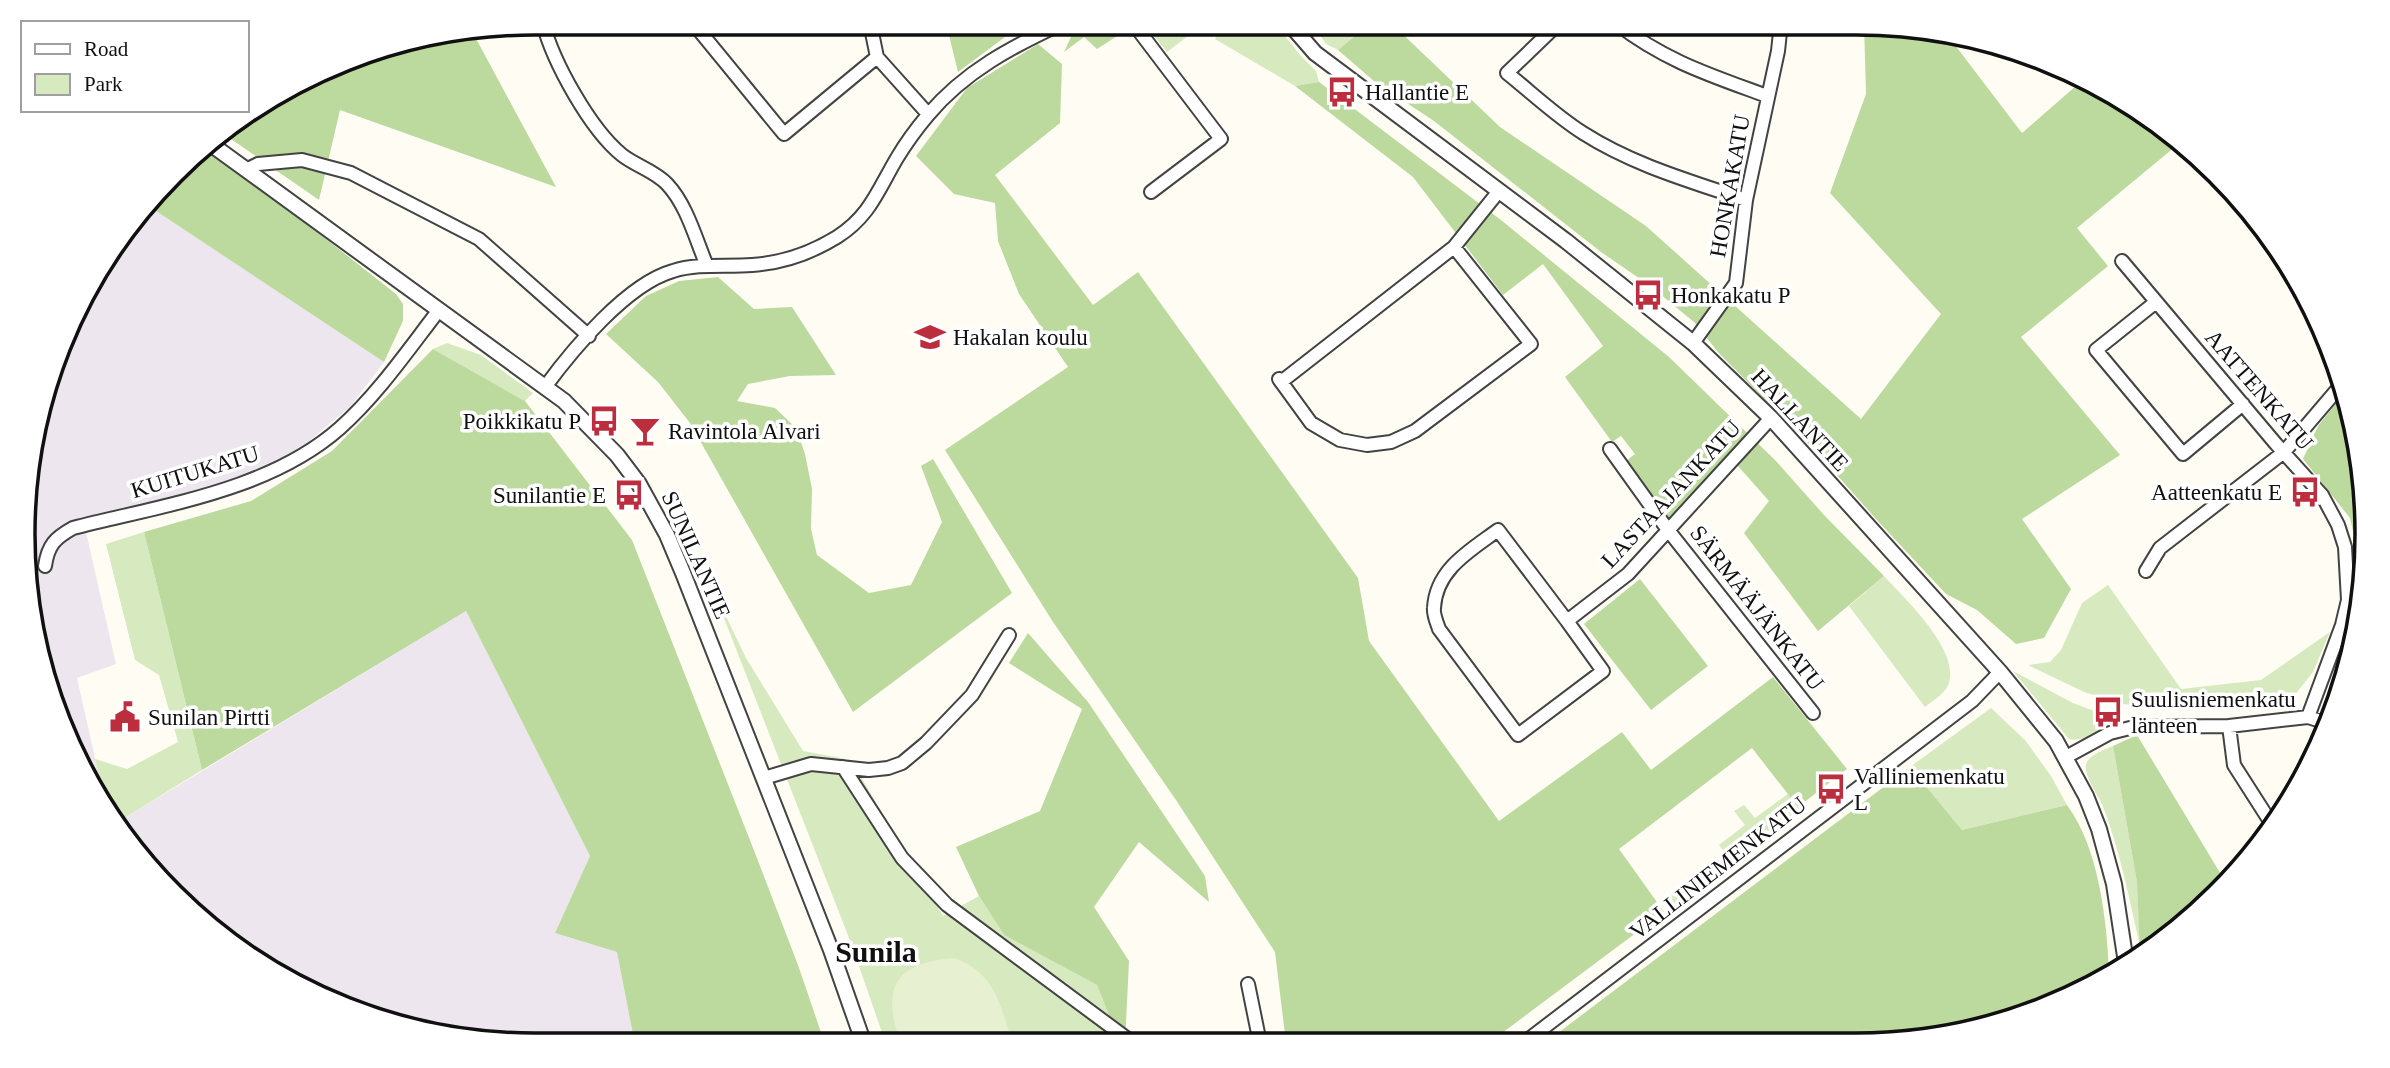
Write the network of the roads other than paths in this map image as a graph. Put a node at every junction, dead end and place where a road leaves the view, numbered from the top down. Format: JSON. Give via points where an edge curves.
{"nodes":[{"id":1,"x":547,"y":35,"type":"edge"},
{"id":2,"x":704,"y":35,"type":"edge"},
{"id":3,"x":872,"y":35,"type":"edge"},
{"id":4,"x":1037,"y":35,"type":"edge"},
{"id":5,"x":1142,"y":35,"type":"edge"},
{"id":6,"x":1299,"y":35,"type":"edge"},
{"id":7,"x":1309,"y":35,"type":"edge"},
{"id":8,"x":1547,"y":35,"type":"edge"},
{"id":9,"x":1632,"y":35,"type":"edge"},
{"id":10,"x":1780,"y":35,"type":"edge"},
{"id":11,"x":877,"y":57,"type":"junction"},
{"id":12,"x":1341,"y":73,"type":"junction"},
{"id":13,"x":1767,"y":96,"type":"junction"},
{"id":14,"x":928,"y":114,"type":"junction"},
{"id":15,"x":217,"y":149,"type":"edge"},
{"id":16,"x":246,"y":170,"type":"junction"},
{"id":17,"x":1499,"y":191,"type":"junction"},
{"id":18,"x":1151,"y":192,"type":"dead end"},
{"id":19,"x":1746,"y":200,"type":"junction"},
{"id":20,"x":1454,"y":247,"type":"junction"},
{"id":21,"x":2122,"y":261,"type":"dead end"},
{"id":22,"x":707,"y":266,"type":"junction"},
{"id":23,"x":2156,"y":302,"type":"junction"},
{"id":24,"x":439,"y":310,"type":"junction"},
{"id":25,"x":589,"y":335,"type":"junction"},
{"id":26,"x":1693,"y":343,"type":"junction"},
{"id":27,"x":545,"y":387,"type":"junction"},
{"id":28,"x":2334,"y":393,"type":"edge"},
{"id":29,"x":2243,"y":404,"type":"junction"},
{"id":30,"x":1771,"y":418,"type":"junction"},
{"id":31,"x":1610,"y":449,"type":"dead end"},
{"id":32,"x":2284,"y":452,"type":"junction"},
{"id":33,"x":1668,"y":530,"type":"junction"},
{"id":34,"x":46,"y":566,"type":"dead end"},
{"id":35,"x":2146,"y":571,"type":"dead end"},
{"id":36,"x":1567,"y":621,"type":"junction"},
{"id":37,"x":1009,"y":635,"type":"dead end"},
{"id":38,"x":2000,"y":672,"type":"junction"},
{"id":39,"x":1813,"y":713,"type":"dead end"},
{"id":40,"x":2308,"y":716,"type":"junction"},
{"id":41,"x":2319,"y":720,"type":"edge"},
{"id":42,"x":2229,"y":726,"type":"junction"},
{"id":43,"x":2066,"y":757,"type":"junction"},
{"id":44,"x":843,"y":767,"type":"junction"},
{"id":45,"x":764,"y":778,"type":"junction"},
{"id":46,"x":2267,"y":817,"type":"edge"},
{"id":47,"x":2125,"y":954,"type":"edge"},
{"id":48,"x":1248,"y":984,"type":"dead end"},
{"id":49,"x":860,"y":1033,"type":"edge"},
{"id":50,"x":1120,"y":1033,"type":"edge"},
{"id":51,"x":1257,"y":1033,"type":"edge"},
{"id":52,"x":1537,"y":1033,"type":"edge"}],
"edges":[{"from":1,"to":22,"type":"street","via":[[557,64],[610,144],[655,173],[678,198]]},
{"from":2,"to":11,"type":"street","via":[[784,134]]},
{"from":3,"to":11,"type":"street"},
{"from":4,"to":14,"type":"street","via":[[1009,48],[959,84]]},
{"from":5,"to":18,"type":"street","via":[[1221,139]]},
{"from":6,"to":12,"type":"street","name":"HALLANTIE"},
{"from":7,"to":12,"type":"street"},
{"from":8,"to":19,"type":"street","via":[[1507,73],[1582,132],[1621,154]]},
{"from":9,"to":13,"type":"street","via":[[1686,66]]},
{"from":10,"to":13,"type":"street","name":"HONKAKATU"},
{"from":11,"to":14,"type":"street"},
{"from":12,"to":17,"type":"street","name":"HALLANTIE"},
{"from":13,"to":19,"type":"street","name":"HONKAKATU"},
{"from":14,"to":22,"type":"street","via":[[870,208],[838,236],[779,262]]},
{"from":15,"to":16,"type":"street","name":"SUNILANTIE"},
{"from":16,"to":24,"type":"street","name":"SUNILANTIE"},
{"from":16,"to":25,"type":"street","via":[[258,164],[302,160],[351,173],[479,239]]},
{"from":17,"to":20,"type":"street"},
{"from":17,"to":26,"type":"street","name":"HALLANTIE"},
{"from":19,"to":26,"type":"street","name":"HONKAKATU","via":[[1736,283]]},
{"from":20,"to":20,"type":"street","via":[[1280,380],[1311,423],[1340,440],[1367,445],[1391,442],[1415,431],[1531,344]]},
{"from":21,"to":23,"type":"street","name":"AATTENKATU"},
{"from":22,"to":25,"type":"street","via":[[674,270],[651,279]]},
{"from":23,"to":29,"type":"street","name":"AATTENKATU"},
{"from":23,"to":29,"type":"street","via":[[2096,350],[2183,454]]},
{"from":24,"to":27,"type":"street","name":"SUNILANTIE"},
{"from":24,"to":34,"type":"street","name":"KUITUKATU","via":[[379,388],[340,428],[309,451],[271,472],[224,489],[74,528],[50,544]]},
{"from":25,"to":27,"type":"street"},
{"from":26,"to":30,"type":"street","name":"HALLANTIE"},
{"from":27,"to":45,"type":"street","name":"SUNILANTIE","via":[[595,430],[654,509]]},
{"from":28,"to":32,"type":"street"},
{"from":29,"to":32,"type":"street","name":"AATTENKATU"},
{"from":30,"to":33,"type":"street","name":"LASTAAJANKATU"},
{"from":30,"to":38,"type":"street","name":"HALLANTIE"},
{"from":31,"to":33,"type":"street","name":"SÄRMÄÄJÄNKATU"},
{"from":32,"to":35,"type":"street","via":[[2160,548]]},
{"from":32,"to":40,"type":"street","name":"AATTENKATU","via":[[2322,495],[2338,525],[2348,576],[2343,625]]},
{"from":33,"to":36,"type":"street","name":"LASTAAJANKATU","via":[[1628,575]]},
{"from":33,"to":39,"type":"street","name":"SÄRMÄÄJÄNKATU"},
{"from":36,"to":36,"type":"street","via":[[1499,530],[1454,562],[1440,583],[1434,608],[1438,629],[1518,735],[1603,671]]},
{"from":37,"to":44,"type":"street","via":[[972,695],[902,763],[869,770]]},
{"from":38,"to":43,"type":"street","name":"HALLANTIE"},
{"from":38,"to":52,"type":"street","name":"VALLINIEMENKATU","via":[[1972,701]]},
{"from":40,"to":41,"type":"street"},
{"from":40,"to":42,"type":"street"},
{"from":42,"to":43,"type":"street","via":[[2134,726],[2110,733]]},
{"from":42,"to":46,"type":"street","via":[[2234,765]]},
{"from":43,"to":47,"type":"street","name":"HALLANTIE","via":[[2086,796],[2108,859]]},
{"from":44,"to":45,"type":"street","via":[[811,764]]},
{"from":44,"to":50,"type":"street","via":[[902,858],[947,905]]},
{"from":45,"to":49,"type":"street","name":"SUNILANTIE"},
{"from":48,"to":51,"type":"street"}]}
